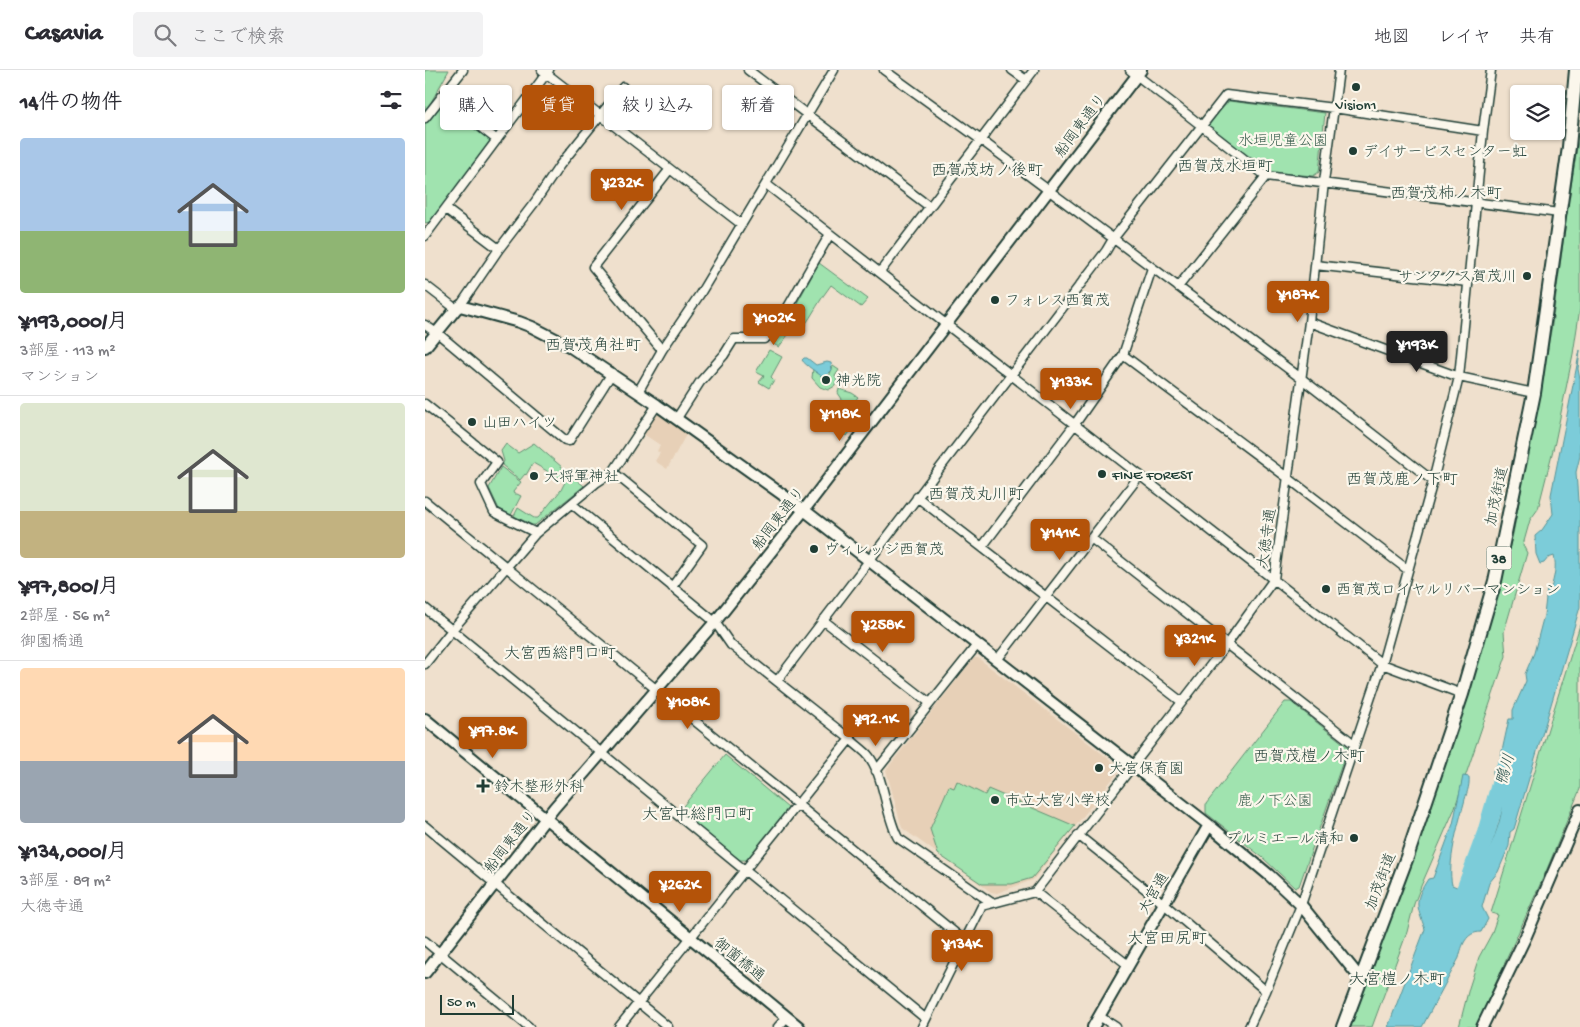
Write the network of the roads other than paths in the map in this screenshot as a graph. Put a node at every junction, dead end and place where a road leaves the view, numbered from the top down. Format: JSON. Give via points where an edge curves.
{"nodes":[{"id":1,"x":463,"y":70,"type":"edge"},
{"id":2,"x":748,"y":70,"type":"edge"},
{"id":3,"x":834,"y":70,"type":"edge"},
{"id":4,"x":884,"y":70,"type":"edge"},
{"id":5,"x":1012,"y":70,"type":"edge"},
{"id":6,"x":1034,"y":70,"type":"edge"},
{"id":7,"x":1339,"y":70,"type":"edge"},
{"id":8,"x":1491,"y":70,"type":"edge"},
{"id":9,"x":1576,"y":70,"type":"edge"},
{"id":10,"x":546,"y":71,"type":"edge"},
{"id":11,"x":1136,"y":72,"type":"edge"},
{"id":12,"x":1026,"y":80,"type":"junction"},
{"id":13,"x":450,"y":85,"type":"edge"},
{"id":14,"x":440,"y":97,"type":"edge"},
{"id":15,"x":1334,"y":108,"type":"junction"},
{"id":16,"x":604,"y":111,"type":"edge"},
{"id":17,"x":807,"y":114,"type":"junction"},
{"id":18,"x":601,"y":115,"type":"junction"},
{"id":19,"x":425,"y":118,"type":"edge"},
{"id":20,"x":1202,"y":126,"type":"junction"},
{"id":21,"x":484,"y":130,"type":"edge"},
{"id":22,"x":1483,"y":131,"type":"junction"},
{"id":23,"x":497,"y":140,"type":"junction"},
{"id":24,"x":981,"y":140,"type":"junction"},
{"id":25,"x":669,"y":169,"type":"junction"},
{"id":26,"x":1266,"y":176,"type":"junction"},
{"id":27,"x":1323,"y":182,"type":"junction"},
{"id":28,"x":765,"y":184,"type":"junction"},
{"id":29,"x":1048,"y":191,"type":"junction"},
{"id":30,"x":1477,"y":202,"type":"junction"},
{"id":31,"x":930,"y":207,"type":"junction"},
{"id":32,"x":446,"y":209,"type":"junction"},
{"id":33,"x":1559,"y":213,"type":"junction"},
{"id":34,"x":741,"y":224,"type":"junction"},
{"id":35,"x":426,"y":232,"type":"edge"},
{"id":36,"x":830,"y":234,"type":"junction"},
{"id":37,"x":1113,"y":239,"type":"junction"},
{"id":38,"x":499,"y":249,"type":"junction"},
{"id":39,"x":1315,"y":265,"type":"junction"},
{"id":40,"x":1152,"y":268,"type":"junction"},
{"id":41,"x":880,"y":272,"type":"junction"},
{"id":42,"x":1469,"y":282,"type":"junction"},
{"id":43,"x":425,"y":285,"type":"edge"},
{"id":44,"x":1178,"y":287,"type":"junction"},
{"id":45,"x":458,"y":307,"type":"junction"},
{"id":46,"x":1309,"y":322,"type":"junction"},
{"id":47,"x":425,"y":324,"type":"edge"},
{"id":48,"x":946,"y":324,"type":"junction"},
{"id":49,"x":429,"y":341,"type":"edge"},
{"id":50,"x":662,"y":350,"type":"junction"},
{"id":51,"x":1123,"y":355,"type":"junction"},
{"id":52,"x":612,"y":373,"type":"junction"},
{"id":53,"x":1011,"y":374,"type":"junction"},
{"id":54,"x":1459,"y":376,"type":"junction"},
{"id":55,"x":1302,"y":379,"type":"junction"},
{"id":56,"x":638,"y":392,"type":"junction"},
{"id":57,"x":1534,"y":393,"type":"junction"},
{"id":58,"x":425,"y":404,"type":"edge"},
{"id":59,"x":657,"y":405,"type":"junction"},
{"id":60,"x":677,"y":418,"type":"junction"},
{"id":61,"x":1075,"y":424,"type":"junction"},
{"id":62,"x":613,"y":472,"type":"junction"},
{"id":63,"x":1140,"y":475,"type":"junction"},
{"id":64,"x":1288,"y":478,"type":"junction"},
{"id":65,"x":1433,"y":481,"type":"junction"},
{"id":66,"x":917,"y":497,"type":"junction"},
{"id":67,"x":425,"y":501,"type":"edge"},
{"id":68,"x":572,"y":504,"type":"junction"},
{"id":69,"x":804,"y":510,"type":"junction"},
{"id":70,"x":536,"y":533,"type":"junction"},
{"id":71,"x":1091,"y":538,"type":"junction"},
{"id":72,"x":982,"y":547,"type":"junction"},
{"id":73,"x":869,"y":562,"type":"junction"},
{"id":74,"x":505,"y":567,"type":"junction"},
{"id":75,"x":1408,"y":570,"type":"junction"},
{"id":76,"x":1274,"y":579,"type":"junction"},
{"id":77,"x":672,"y":587,"type":"junction"},
{"id":78,"x":1046,"y":597,"type":"junction"},
{"id":79,"x":425,"y":608,"type":"edge"},
{"id":80,"x":823,"y":620,"type":"junction"},
{"id":81,"x":715,"y":622,"type":"junction"},
{"id":82,"x":451,"y":630,"type":"junction"},
{"id":83,"x":1227,"y":644,"type":"junction"},
{"id":84,"x":977,"y":645,"type":"junction"},
{"id":85,"x":997,"y":660,"type":"junction"},
{"id":86,"x":425,"y":664,"type":"edge"},
{"id":87,"x":1382,"y":664,"type":"junction"},
{"id":88,"x":777,"y":681,"type":"junction"},
{"id":89,"x":656,"y":690,"type":"junction"},
{"id":90,"x":1462,"y":694,"type":"junction"},
{"id":91,"x":1182,"y":702,"type":"junction"},
{"id":92,"x":929,"y":704,"type":"junction"},
{"id":93,"x":425,"y":719,"type":"edge"},
{"id":94,"x":850,"y":739,"type":"junction"},
{"id":95,"x":1354,"y":744,"type":"junction"},
{"id":96,"x":602,"y":754,"type":"junction"},
{"id":97,"x":1133,"y":765,"type":"junction"},
{"id":98,"x":876,"y":771,"type":"junction"},
{"id":99,"x":797,"y":804,"type":"junction"},
{"id":100,"x":1579,"y":817,"type":"edge"},
{"id":101,"x":546,"y":819,"type":"junction"},
{"id":102,"x":1209,"y":825,"type":"junction"},
{"id":103,"x":425,"y":826,"type":"edge"},
{"id":104,"x":1078,"y":835,"type":"junction"},
{"id":105,"x":744,"y":871,"type":"junction"},
{"id":106,"x":495,"y":884,"type":"junction"},
{"id":107,"x":1035,"y":892,"type":"junction"},
{"id":108,"x":992,"y":903,"type":"junction"},
{"id":109,"x":1164,"y":904,"type":"junction"},
{"id":110,"x":1301,"y":905,"type":"junction"},
{"id":111,"x":691,"y":938,"type":"junction"},
{"id":112,"x":425,"y":941,"type":"edge"},
{"id":113,"x":965,"y":941,"type":"junction"},
{"id":114,"x":440,"y":954,"type":"junction"},
{"id":115,"x":1128,"y":965,"type":"junction"},
{"id":116,"x":425,"y":973,"type":"edge"},
{"id":117,"x":1360,"y":978,"type":"junction"},
{"id":118,"x":1266,"y":991,"type":"junction"},
{"id":119,"x":639,"y":1003,"type":"junction"},
{"id":120,"x":1099,"y":1016,"type":"junction"},
{"id":121,"x":787,"y":1017,"type":"junction"},
{"id":122,"x":926,"y":1019,"type":"junction"},
{"id":123,"x":529,"y":1027,"type":"edge"},
{"id":124,"x":619,"y":1027,"type":"edge"},
{"id":125,"x":668,"y":1027,"type":"edge"},
{"id":126,"x":778,"y":1027,"type":"edge"},
{"id":127,"x":799,"y":1027,"type":"edge"},
{"id":128,"x":922,"y":1027,"type":"edge"},
{"id":129,"x":1093,"y":1027,"type":"edge"},
{"id":130,"x":1116,"y":1027,"type":"edge"},
{"id":131,"x":1249,"y":1027,"type":"edge"},
{"id":132,"x":1343,"y":1027,"type":"edge"},
{"id":133,"x":1482,"y":1027,"type":"edge"}],
"edges":[{"from":1,"to":13,"type":"street"},
{"from":2,"to":17,"type":"street"},
{"from":3,"to":17,"type":"street"},
{"from":4,"to":24,"type":"street"},
{"from":5,"to":12,"type":"street"},
{"from":6,"to":12,"type":"street"},
{"from":7,"to":15,"type":"street","name":"大徳寺通"},
{"from":8,"to":22,"type":"street"},
{"from":9,"to":33,"type":"main road","name":"加茂街道","number":"38"},
{"from":10,"to":18,"type":"street"},
{"from":10,"to":23,"type":"street"},
{"from":11,"to":20,"type":"street"},
{"from":11,"to":29,"type":"street","name":"船岡東通り"},
{"from":12,"to":24,"type":"street"},
{"from":14,"to":19,"type":"street"},
{"from":15,"to":20,"type":"street","via":[[1226,95]]},
{"from":15,"to":22,"type":"street"},
{"from":15,"to":27,"type":"street","name":"大徳寺通"},
{"from":16,"to":18,"type":"street"},
{"from":17,"to":28,"type":"street"},
{"from":17,"to":31,"type":"street"},
{"from":18,"to":25,"type":"street"},
{"from":18,"to":38,"type":"street"},
{"from":20,"to":26,"type":"street"},
{"from":20,"to":37,"type":"street"},
{"from":21,"to":23,"type":"street"},
{"from":22,"to":30,"type":"street"},
{"from":23,"to":32,"type":"street"},
{"from":24,"to":29,"type":"street"},
{"from":24,"to":31,"type":"street"},
{"from":25,"to":34,"type":"street"},
{"from":25,"to":50,"type":"street","via":[[593,267]]},
{"from":26,"to":27,"type":"street"},
{"from":26,"to":44,"type":"street"},
{"from":27,"to":30,"type":"street"},
{"from":27,"to":39,"type":"street","name":"大徳寺通"},
{"from":28,"to":34,"type":"street"},
{"from":28,"to":36,"type":"street"},
{"from":29,"to":37,"type":"street"},
{"from":29,"to":48,"type":"street","name":"船岡東通り"},
{"from":30,"to":33,"type":"street"},
{"from":30,"to":42,"type":"street"},
{"from":31,"to":41,"type":"street"},
{"from":32,"to":35,"type":"street"},
{"from":32,"to":38,"type":"street"},
{"from":33,"to":57,"type":"main road","name":"加茂街道","number":"38"},
{"from":34,"to":50,"type":"street","via":[[701,294]]},
{"from":36,"to":41,"type":"street"},
{"from":36,"to":60,"type":"street","via":[[773,333],[764,339],[733,340]]},
{"from":37,"to":40,"type":"street"},
{"from":37,"to":53,"type":"street"},
{"from":38,"to":45,"type":"street"},
{"from":39,"to":42,"type":"street"},
{"from":39,"to":46,"type":"street","name":"大徳寺通"},
{"from":40,"to":44,"type":"street"},
{"from":40,"to":51,"type":"street"},
{"from":41,"to":48,"type":"street"},
{"from":42,"to":54,"type":"street"},
{"from":43,"to":45,"type":"street"},
{"from":44,"to":55,"type":"street"},
{"from":45,"to":49,"type":"street"},
{"from":45,"to":52,"type":"street","via":[[525,324]]},
{"from":46,"to":54,"type":"street"},
{"from":46,"to":55,"type":"street","name":"大徳寺通"},
{"from":47,"to":49,"type":"street"},
{"from":48,"to":53,"type":"street"},
{"from":48,"to":69,"type":"street","name":"船岡東通り"},
{"from":49,"to":52,"type":"street","via":[[569,441]]},
{"from":50,"to":56,"type":"street"},
{"from":51,"to":61,"type":"street"},
{"from":51,"to":64,"type":"street"},
{"from":52,"to":56,"type":"street"},
{"from":53,"to":61,"type":"street"},
{"from":53,"to":66,"type":"street"},
{"from":54,"to":57,"type":"street"},
{"from":54,"to":65,"type":"street"},
{"from":55,"to":64,"type":"street","name":"大徳寺通"},
{"from":55,"to":65,"type":"street"},
{"from":56,"to":59,"type":"street"},
{"from":57,"to":90,"type":"main road","name":"加茂街道","number":"38","via":[[1495,581]]},
{"from":58,"to":70,"type":"street","via":[[497,462],[481,484],[494,512]]},
{"from":59,"to":60,"type":"street"},
{"from":59,"to":62,"type":"street"},
{"from":60,"to":69,"type":"street"},
{"from":61,"to":63,"type":"street"},
{"from":61,"to":72,"type":"street"},
{"from":62,"to":68,"type":"street"},
{"from":62,"to":77,"type":"street","via":[[701,546]]},
{"from":63,"to":71,"type":"street"},
{"from":63,"to":76,"type":"street"},
{"from":64,"to":75,"type":"street"},
{"from":64,"to":76,"type":"street","name":"大徳寺通"},
{"from":65,"to":75,"type":"street"},
{"from":66,"to":72,"type":"street"},
{"from":66,"to":73,"type":"street"},
{"from":67,"to":74,"type":"street"},
{"from":68,"to":70,"type":"street"},
{"from":68,"to":77,"type":"street"},
{"from":69,"to":73,"type":"street"},
{"from":69,"to":81,"type":"street","name":"船岡東通り"},
{"from":70,"to":74,"type":"street"},
{"from":71,"to":78,"type":"street"},
{"from":71,"to":83,"type":"street"},
{"from":72,"to":78,"type":"street"},
{"from":73,"to":80,"type":"street"},
{"from":73,"to":84,"type":"street"},
{"from":74,"to":82,"type":"street"},
{"from":74,"to":89,"type":"street"},
{"from":75,"to":87,"type":"street"},
{"from":76,"to":83,"type":"street","name":"大徳寺通"},
{"from":76,"to":87,"type":"street"},
{"from":77,"to":81,"type":"street"},
{"from":78,"to":85,"type":"street"},
{"from":78,"to":91,"type":"street"},
{"from":79,"to":82,"type":"street"},
{"from":80,"to":88,"type":"street"},
{"from":80,"to":92,"type":"street"},
{"from":81,"to":88,"type":"street","via":[[731,645]]},
{"from":81,"to":89,"type":"street","name":"船岡東通り"},
{"from":82,"to":86,"type":"street"},
{"from":82,"to":96,"type":"street"},
{"from":83,"to":91,"type":"street","name":"大徳寺通"},
{"from":83,"to":95,"type":"street"},
{"from":84,"to":85,"type":"street"},
{"from":84,"to":92,"type":"street"},
{"from":85,"to":97,"type":"street"},
{"from":87,"to":90,"type":"street"},
{"from":87,"to":95,"type":"street"},
{"from":88,"to":94,"type":"street"},
{"from":89,"to":96,"type":"street","name":"船岡東通り"},
{"from":89,"to":99,"type":"street"},
{"from":90,"to":117,"type":"main road","name":"加茂街道","number":"38","via":[[1407,856]]},
{"from":91,"to":97,"type":"street","name":"大徳寺通"},
{"from":92,"to":98,"type":"street"},
{"from":93,"to":101,"type":"street","name":"御薗橋通"},
{"from":94,"to":98,"type":"street","via":[[868,755]]},
{"from":94,"to":99,"type":"street"},
{"from":95,"to":110,"type":"street"},
{"from":96,"to":101,"type":"street","name":"船岡東通り"},
{"from":96,"to":105,"type":"street"},
{"from":97,"to":102,"type":"street"},
{"from":97,"to":104,"type":"street","name":"大徳寺通"},
{"from":98,"to":108,"type":"street","via":[[898,838]]},
{"from":99,"to":105,"type":"street"},
{"from":99,"to":113,"type":"street"},
{"from":100,"to":133,"type":"street"},
{"from":101,"to":106,"type":"street","name":"船岡東通り"},
{"from":101,"to":111,"type":"street","name":"御薗橋通"},
{"from":102,"to":109,"type":"street","name":"大宮通"},
{"from":102,"to":110,"type":"street"},
{"from":103,"to":106,"type":"street"},
{"from":104,"to":107,"type":"street","name":"大徳寺通"},
{"from":104,"to":109,"type":"street"},
{"from":105,"to":111,"type":"street"},
{"from":105,"to":122,"type":"street"},
{"from":106,"to":114,"type":"street","name":"船岡東通り"},
{"from":106,"to":119,"type":"street"},
{"from":107,"to":108,"type":"street"},
{"from":107,"to":115,"type":"street"},
{"from":108,"to":113,"type":"street","via":[[982,906]]},
{"from":109,"to":115,"type":"street","name":"大宮通"},
{"from":109,"to":118,"type":"street"},
{"from":110,"to":117,"type":"street"},
{"from":110,"to":118,"type":"street"},
{"from":111,"to":119,"type":"street"},
{"from":111,"to":121,"type":"street","name":"御薗橋通"},
{"from":112,"to":114,"type":"street"},
{"from":113,"to":122,"type":"street"},
{"from":114,"to":116,"type":"street","name":"船岡東通り"},
{"from":114,"to":123,"type":"street"},
{"from":115,"to":120,"type":"street","name":"大宮通"},
{"from":117,"to":132,"type":"main road","name":"加茂街道","number":"38"},
{"from":118,"to":131,"type":"street"},
{"from":119,"to":124,"type":"street"},
{"from":119,"to":125,"type":"street"},
{"from":120,"to":129,"type":"street","name":"大宮通"},
{"from":120,"to":130,"type":"street"},
{"from":121,"to":126,"type":"street"},
{"from":121,"to":127,"type":"street","name":"御薗橋通"},
{"from":122,"to":128,"type":"street"}]}
